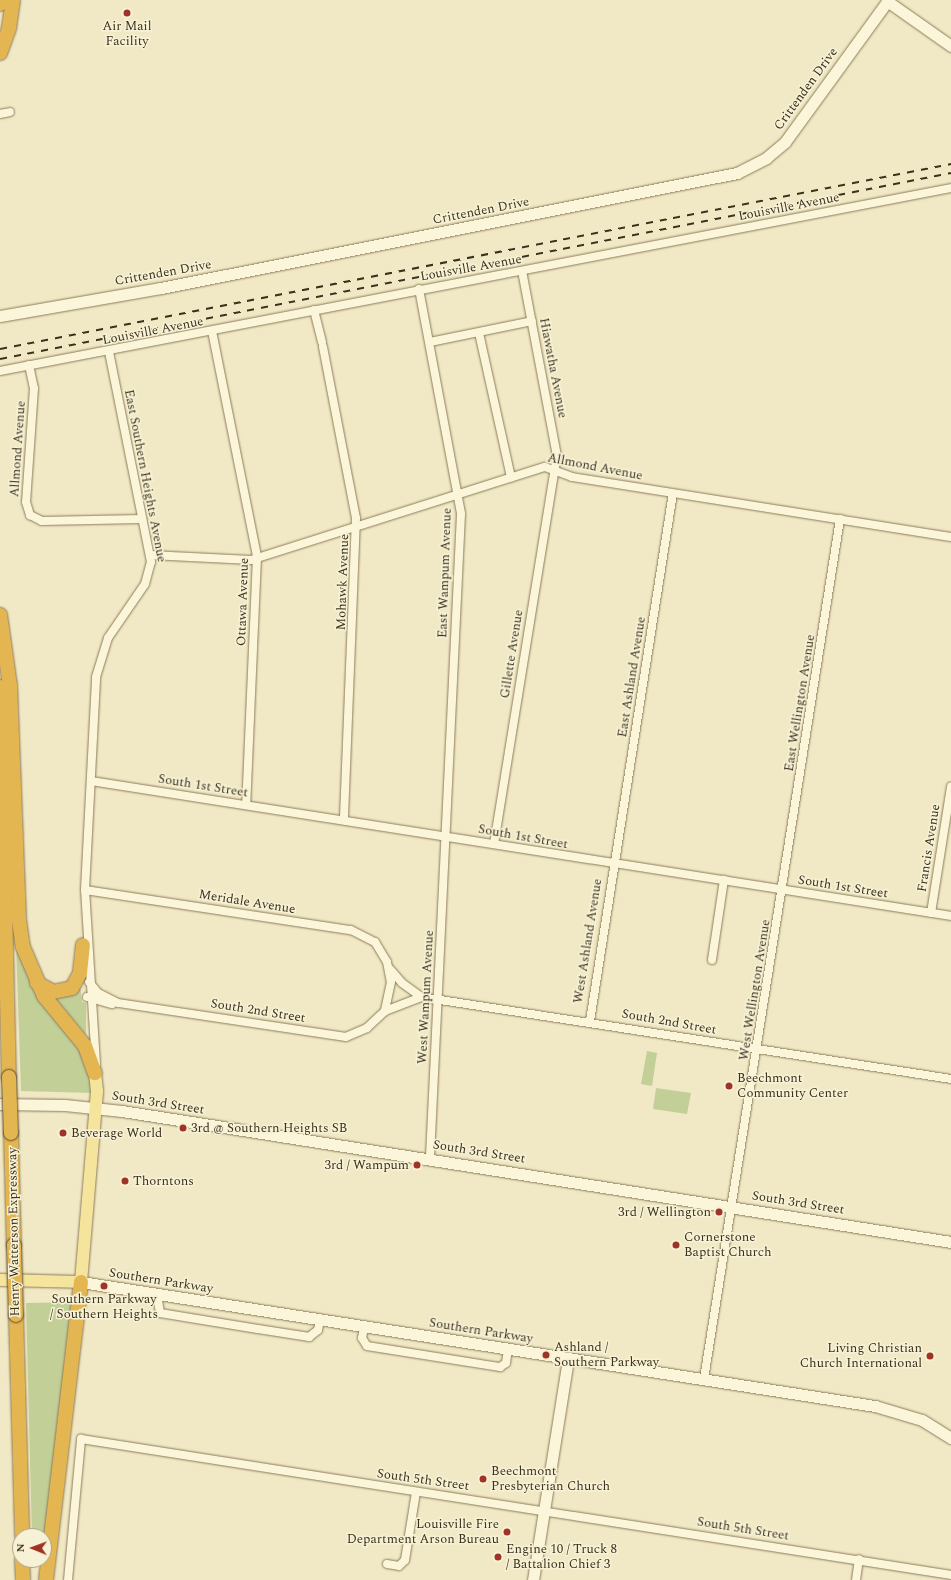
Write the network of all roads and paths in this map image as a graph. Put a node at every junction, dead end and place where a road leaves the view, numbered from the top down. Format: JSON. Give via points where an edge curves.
{"nodes":[{"id":1,"x":0,"y":0,"type":"edge"},
{"id":2,"x":13,"y":0,"type":"edge"},
{"id":3,"x":887,"y":1,"type":"edge"},
{"id":4,"x":0,"y":4,"type":"edge"},
{"id":5,"x":951,"y":46,"type":"edge"},
{"id":6,"x":0,"y":53,"type":"edge"},
{"id":7,"x":10,"y":112,"type":"dead end"},
{"id":8,"x":0,"y":114,"type":"edge"},
{"id":9,"x":949,"y":188,"type":"edge"},
{"id":10,"x":522,"y":271,"type":"junction"},
{"id":11,"x":419,"y":289,"type":"junction"},
{"id":12,"x":314,"y":310,"type":"junction"},
{"id":13,"x":0,"y":316,"type":"edge"},
{"id":14,"x":532,"y":321,"type":"junction"},
{"id":15,"x":212,"y":331,"type":"junction"},
{"id":16,"x":479,"y":333,"type":"junction"},
{"id":17,"x":430,"y":342,"type":"junction"},
{"id":18,"x":109,"y":352,"type":"junction"},
{"id":19,"x":29,"y":365,"type":"junction"},
{"id":20,"x":0,"y":371,"type":"edge"},
{"id":21,"x":555,"y":469,"type":"junction"},
{"id":22,"x":511,"y":477,"type":"junction"},
{"id":23,"x":673,"y":493,"type":"junction"},
{"id":24,"x":458,"y":495,"type":"junction"},
{"id":25,"x":142,"y":519,"type":"junction"},
{"id":26,"x":840,"y":519,"type":"junction"},
{"id":27,"x":357,"y":528,"type":"junction"},
{"id":28,"x":951,"y":537,"type":"edge"},
{"id":29,"x":150,"y":555,"type":"junction"},
{"id":30,"x":257,"y":558,"type":"junction"},
{"id":31,"x":0,"y":615,"type":"edge"},
{"id":32,"x":0,"y":687,"type":"edge"},
{"id":33,"x":90,"y":781,"type":"junction"},
{"id":34,"x":951,"y":787,"type":"edge"},
{"id":35,"x":246,"y":805,"type":"junction"},
{"id":36,"x":344,"y":820,"type":"junction"},
{"id":37,"x":446,"y":836,"type":"junction"},
{"id":38,"x":494,"y":844,"type":"junction"},
{"id":39,"x":614,"y":864,"type":"junction"},
{"id":40,"x":724,"y":880,"type":"junction"},
{"id":41,"x":85,"y":890,"type":"junction"},
{"id":42,"x":783,"y":890,"type":"junction"},
{"id":43,"x":931,"y":913,"type":"junction"},
{"id":44,"x":951,"y":916,"type":"edge"},
{"id":45,"x":83,"y":945,"type":"junction"},
{"id":46,"x":712,"y":960,"type":"dead end"},
{"id":47,"x":389,"y":967,"type":"junction"},
{"id":48,"x":89,"y":981,"type":"junction"},
{"id":49,"x":37,"y":983,"type":"junction"},
{"id":50,"x":421,"y":997,"type":"junction"},
{"id":51,"x":437,"y":999,"type":"junction"},
{"id":52,"x":90,"y":1000,"type":"junction"},
{"id":53,"x":118,"y":1003,"type":"junction"},
{"id":54,"x":386,"y":1011,"type":"junction"},
{"id":55,"x":590,"y":1021,"type":"junction"},
{"id":56,"x":757,"y":1049,"type":"junction"},
{"id":57,"x":95,"y":1073,"type":"junction"},
{"id":58,"x":951,"y":1078,"type":"edge"},
{"id":59,"x":0,"y":1104,"type":"edge"},
{"id":60,"x":96,"y":1108,"type":"junction"},
{"id":61,"x":430,"y":1158,"type":"junction"},
{"id":62,"x":732,"y":1207,"type":"junction"},
{"id":63,"x":951,"y":1242,"type":"edge"},
{"id":64,"x":0,"y":1280,"type":"edge"},
{"id":65,"x":81,"y":1282,"type":"junction"},
{"id":66,"x":157,"y":1294,"type":"junction"},
{"id":67,"x":320,"y":1320,"type":"junction"},
{"id":68,"x":364,"y":1327,"type":"junction"},
{"id":69,"x":508,"y":1348,"type":"junction"},
{"id":70,"x":568,"y":1359,"type":"junction"},
{"id":71,"x":704,"y":1378,"type":"junction"},
{"id":72,"x":951,"y":1438,"type":"edge"},
{"id":73,"x":416,"y":1492,"type":"junction"},
{"id":74,"x":544,"y":1510,"type":"junction"},
{"id":75,"x":22,"y":1528,"type":"edge"},
{"id":76,"x":859,"y":1559,"type":"junction"},
{"id":77,"x":386,"y":1564,"type":"dead end"},
{"id":78,"x":22,"y":1568,"type":"edge"},
{"id":79,"x":951,"y":1575,"type":"edge"},
{"id":80,"x":23,"y":1580,"type":"edge"},
{"id":81,"x":46,"y":1580,"type":"edge"},
{"id":82,"x":68,"y":1580,"type":"edge"},
{"id":83,"x":533,"y":1580,"type":"edge"},
{"id":84,"x":856,"y":1580,"type":"edge"}],
"edges":[{"from":1,"to":4,"type":"highway"},
{"from":2,"to":6,"type":"highway","via":[[9,28]]},
{"from":3,"to":5,"type":"main road"},
{"from":3,"to":13,"type":"main road","name":"Crittenden Drive","via":[[785,142],[766,158],[737,173],[162,288]]},
{"from":7,"to":8,"type":"street"},
{"from":9,"to":10,"type":"street","name":"Louisville Avenue"},
{"from":10,"to":11,"type":"street","name":"Louisville Avenue"},
{"from":10,"to":14,"type":"street","name":"Hiawatha Avenue"},
{"from":11,"to":12,"type":"street","name":"Louisville Avenue"},
{"from":11,"to":17,"type":"street","name":"East Wampum Avenue"},
{"from":12,"to":15,"type":"street","name":"Louisville Avenue"},
{"from":12,"to":27,"type":"street","name":"Mohawk Avenue"},
{"from":14,"to":16,"type":"street"},
{"from":14,"to":21,"type":"street","name":"Hiawatha Avenue","via":[[556,444]]},
{"from":15,"to":18,"type":"street","name":"Louisville Avenue"},
{"from":15,"to":30,"type":"street","name":"Ottawa Avenue"},
{"from":16,"to":17,"type":"street"},
{"from":16,"to":22,"type":"street"},
{"from":17,"to":24,"type":"street","name":"East Wampum Avenue"},
{"from":18,"to":19,"type":"street","name":"Louisville Avenue"},
{"from":18,"to":25,"type":"street","name":"East Southern Heights Avenue"},
{"from":19,"to":20,"type":"street","name":"Louisville Avenue"},
{"from":19,"to":25,"type":"street","name":"Allmond Avenue","via":[[34,388],[26,502],[30,515],[42,521]]},
{"from":21,"to":22,"type":"street","name":"Allmond Avenue","via":[[541,468]]},
{"from":21,"to":23,"type":"street","name":"Allmond Avenue","via":[[572,477]]},
{"from":21,"to":38,"type":"street","name":"Gillette Avenue"},
{"from":22,"to":24,"type":"street","name":"Allmond Avenue"},
{"from":23,"to":26,"type":"street","name":"Allmond Avenue"},
{"from":23,"to":39,"type":"street","name":"East Ashland Avenue"},
{"from":24,"to":27,"type":"street","name":"Allmond Avenue"},
{"from":24,"to":37,"type":"street","name":"East Wampum Avenue","via":[[460,522]]},
{"from":25,"to":29,"type":"street","name":"East Southern Heights Avenue"},
{"from":26,"to":28,"type":"street","name":"Allmond Avenue"},
{"from":26,"to":42,"type":"street","name":"East Wellington Avenue"},
{"from":27,"to":30,"type":"street","name":"Allmond Avenue"},
{"from":27,"to":36,"type":"street","name":"Mohawk Avenue"},
{"from":29,"to":30,"type":"street","name":"Allmond Avenue","via":[[246,561]]},
{"from":29,"to":33,"type":"street","name":"East Southern Heights Avenue","via":[[148,578],[116,625],[100,657]]},
{"from":30,"to":35,"type":"street","name":"Ottawa Avenue"},
{"from":31,"to":49,"type":"highway","via":[[10,686],[19,920],[23,947]]},
{"from":32,"to":75,"type":"highway","name":"Henry Watterson Expressway","bridge":true},
{"from":33,"to":35,"type":"street","name":"South 1st Street"},
{"from":33,"to":41,"type":"street","name":"East Southern Heights Avenue"},
{"from":34,"to":43,"type":"street","name":"Francis Avenue"},
{"from":35,"to":36,"type":"street","name":"South 1st Street"},
{"from":36,"to":37,"type":"street","name":"South 1st Street"},
{"from":37,"to":38,"type":"street","name":"South 1st Street"},
{"from":37,"to":51,"type":"street","name":"West Wampum Avenue"},
{"from":38,"to":39,"type":"street","name":"South 1st Street"},
{"from":39,"to":40,"type":"street","name":"South 1st Street"},
{"from":39,"to":55,"type":"street","name":"West Ashland Avenue"},
{"from":40,"to":42,"type":"street","name":"South 1st Street"},
{"from":40,"to":46,"type":"street"},
{"from":41,"to":45,"type":"street","via":[[82,902]]},
{"from":41,"to":47,"type":"street","name":"Meridale Avenue","via":[[351,930],[375,942]]},
{"from":41,"to":48,"type":"street"},
{"from":42,"to":43,"type":"street","name":"South 1st Street"},
{"from":42,"to":56,"type":"street","name":"West Wellington Avenue"},
{"from":43,"to":44,"type":"street","name":"South 1st Street"},
{"from":45,"to":49,"type":"highway","via":[[80,973],[72,988],[53,992]]},
{"from":45,"to":52,"type":"street","via":[[84,995]]},
{"from":47,"to":50,"type":"street","name":"Meridale Avenue","via":[[402,983]]},
{"from":47,"to":54,"type":"street","name":"Meridale Avenue","via":[[391,991]]},
{"from":48,"to":52,"type":"street"},
{"from":48,"to":53,"type":"street","name":"South 2nd Street","via":[[98,993]]},
{"from":49,"to":57,"type":"highway","via":[[85,1046]]},
{"from":50,"to":51,"type":"street","name":"South 2nd Street"},
{"from":50,"to":54,"type":"street","name":"South 2nd Street"},
{"from":51,"to":55,"type":"street","name":"South 2nd Street"},
{"from":51,"to":61,"type":"street","name":"West Wampum Avenue"},
{"from":52,"to":53,"type":"street","name":"South 2nd Street"},
{"from":52,"to":57,"type":"street"},
{"from":53,"to":54,"type":"street","name":"South 2nd Street","via":[[346,1037],[367,1028]]},
{"from":55,"to":56,"type":"street","name":"South 2nd Street"},
{"from":56,"to":58,"type":"street","name":"South 2nd Street"},
{"from":56,"to":62,"type":"street","name":"West Wellington Avenue"},
{"from":57,"to":60,"type":"main road"},
{"from":59,"to":60,"type":"main road","name":"South 3rd Street"},
{"from":60,"to":61,"type":"main road","name":"South 3rd Street"},
{"from":60,"to":65,"type":"main road"},
{"from":61,"to":62,"type":"main road","name":"South 3rd Street"},
{"from":62,"to":63,"type":"main road","name":"South 3rd Street"},
{"from":62,"to":71,"type":"street","name":"West Wellington Avenue"},
{"from":64,"to":65,"type":"main road","name":"Southern Parkway"},
{"from":65,"to":66,"type":"main road","name":"Southern Parkway"},
{"from":65,"to":81,"type":"highway"},
{"from":66,"to":67,"type":"main road","name":"Southern Parkway"},
{"from":66,"to":67,"type":"street","via":[[160,1313],[265,1330],[309,1337],[318,1330]]},
{"from":67,"to":68,"type":"main road","name":"Southern Parkway"},
{"from":68,"to":69,"type":"main road","name":"Southern Parkway"},
{"from":68,"to":69,"type":"street","via":[[362,1338],[367,1346],[500,1367],[506,1362]]},
{"from":69,"to":70,"type":"main road","name":"Southern Parkway"},
{"from":70,"to":71,"type":"main road","name":"Southern Parkway"},
{"from":70,"to":74,"type":"main road"},
{"from":71,"to":72,"type":"main road","name":"Southern Parkway","via":[[891,1410],[922,1420]]},
{"from":73,"to":74,"type":"street","name":"South 5th Street"},
{"from":73,"to":77,"type":"street","via":[[405,1560],[399,1566]]},
{"from":73,"to":82,"type":"street","name":"South 5th Street","via":[[81,1439]]},
{"from":74,"to":76,"type":"street","name":"South 5th Street"},
{"from":74,"to":83,"type":"main road"},
{"from":76,"to":79,"type":"street","name":"South 5th Street"},
{"from":76,"to":84,"type":"street"},
{"from":78,"to":80,"type":"highway"}]}
